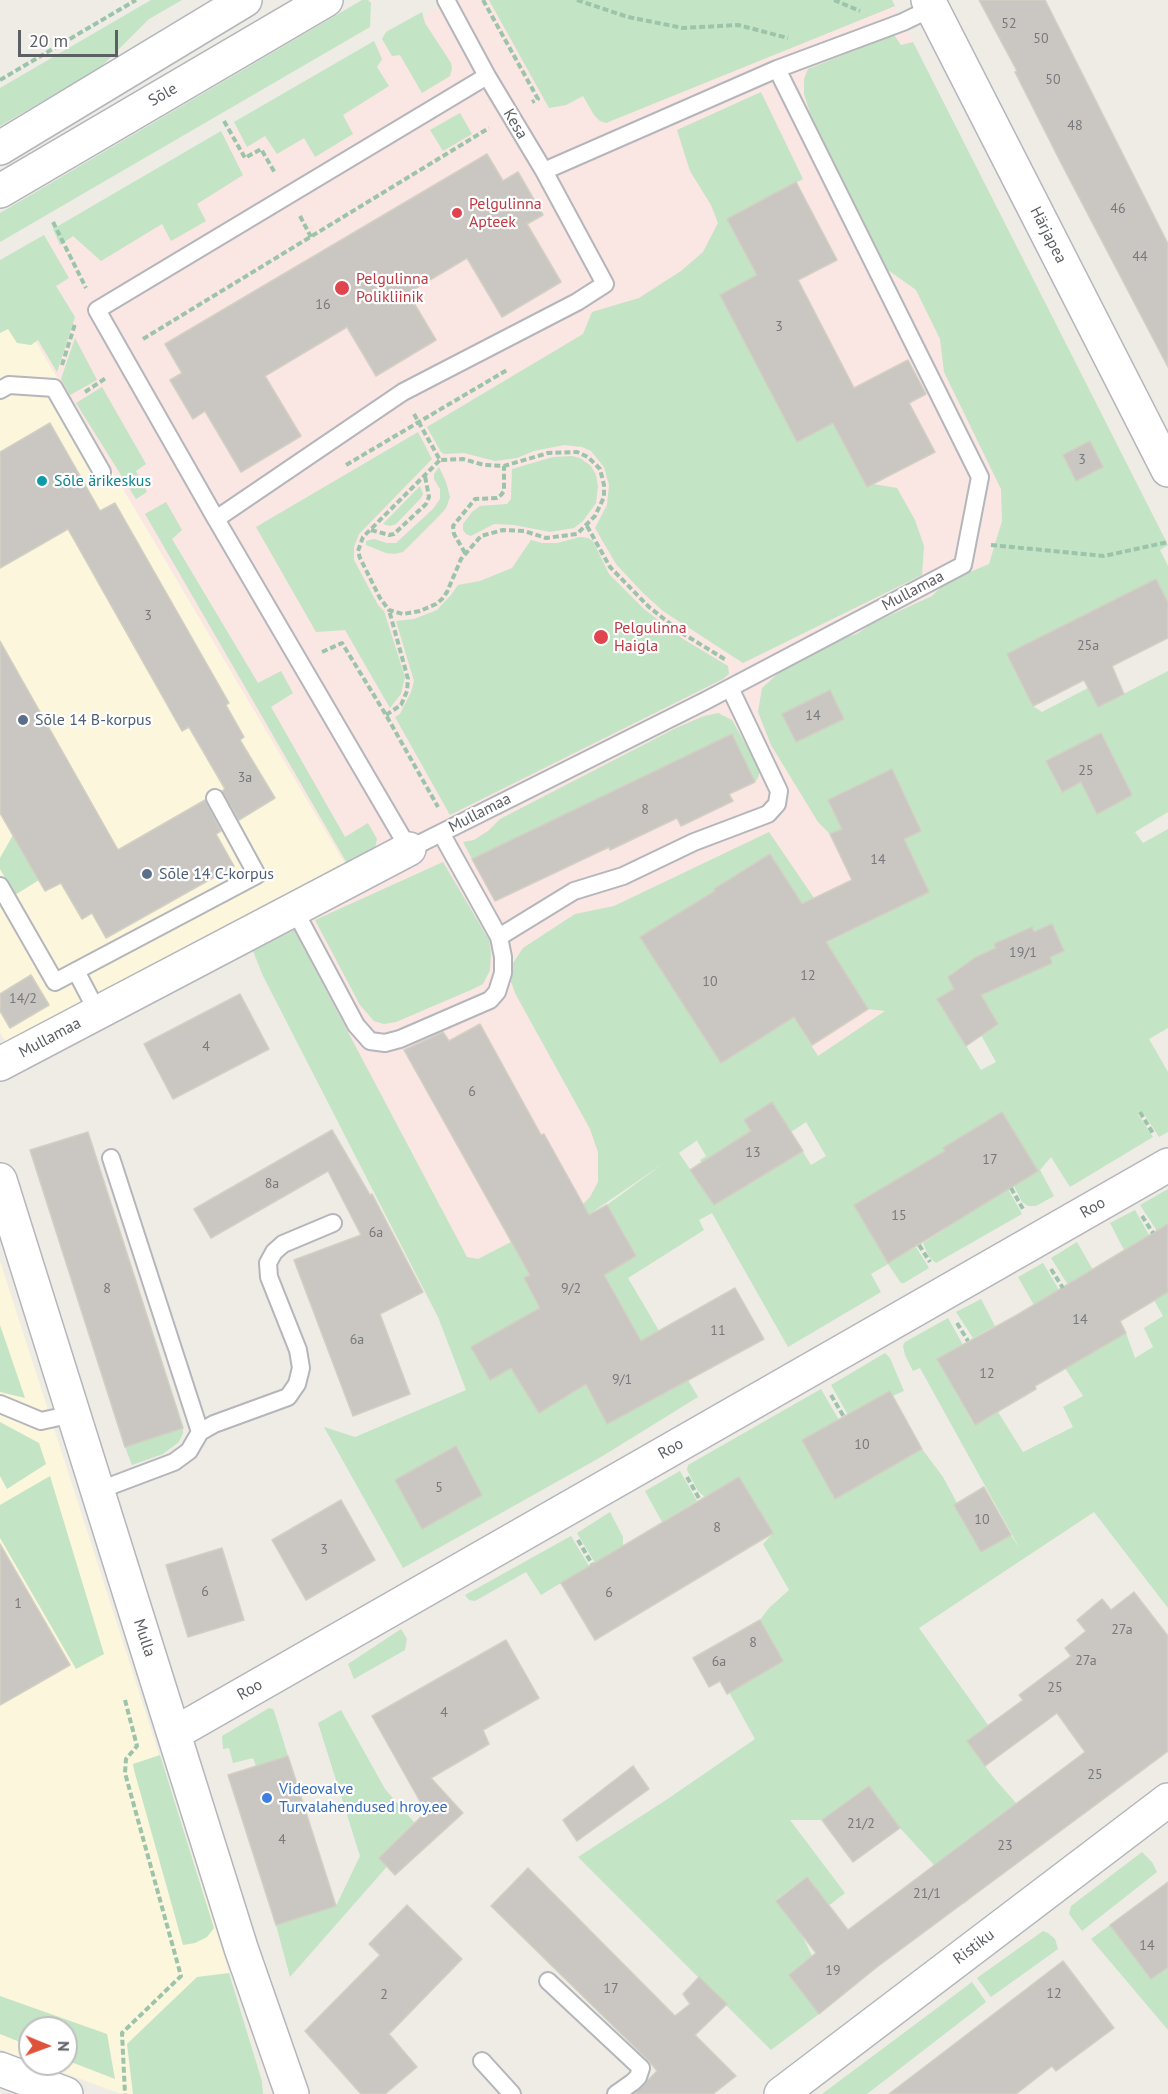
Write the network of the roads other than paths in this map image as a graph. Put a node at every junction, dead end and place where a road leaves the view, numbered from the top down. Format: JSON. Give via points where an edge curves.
{"nodes":[{"id":1,"x":245,"y":0,"type":"edge"},
{"id":2,"x":326,"y":0,"type":"edge"},
{"id":3,"x":446,"y":0,"type":"edge"},
{"id":4,"x":930,"y":4,"type":"edge"},
{"id":5,"x":777,"y":69,"type":"junction"},
{"id":6,"x":487,"y":76,"type":"junction"},
{"id":7,"x":0,"y":148,"type":"edge"},
{"id":8,"x":544,"y":171,"type":"junction"},
{"id":9,"x":0,"y":191,"type":"edge"},
{"id":10,"x":0,"y":390,"type":"edge"},
{"id":11,"x":1168,"y":470,"type":"edge"},
{"id":12,"x":102,"y":472,"type":"dead end"},
{"id":13,"x":216,"y":519,"type":"junction"},
{"id":14,"x":730,"y":688,"type":"junction"},
{"id":15,"x":215,"y":798,"type":"dead end"},
{"id":16,"x":445,"y":830,"type":"junction"},
{"id":17,"x":409,"y":849,"type":"junction"},
{"id":18,"x":0,"y":886,"type":"edge"},
{"id":19,"x":294,"y":909,"type":"junction"},
{"id":20,"x":499,"y":937,"type":"junction"},
{"id":21,"x":76,"y":971,"type":"junction"},
{"id":22,"x":98,"y":1013,"type":"junction"},
{"id":23,"x":0,"y":1064,"type":"edge"},
{"id":24,"x":1163,"y":1154,"type":"edge"},
{"id":25,"x":111,"y":1158,"type":"dead end"},
{"id":26,"x":0,"y":1180,"type":"edge"},
{"id":27,"x":333,"y":1223,"type":"dead end"},
{"id":28,"x":0,"y":1404,"type":"edge"},
{"id":29,"x":74,"y":1414,"type":"junction"},
{"id":30,"x":200,"y":1432,"type":"junction"},
{"id":31,"x":97,"y":1491,"type":"junction"},
{"id":32,"x":175,"y":1733,"type":"junction"},
{"id":33,"x":1168,"y":1800,"type":"edge"},
{"id":34,"x":548,"y":1981,"type":"dead end"},
{"id":35,"x":482,"y":2061,"type":"dead end"},
{"id":36,"x":0,"y":2069,"type":"edge"},
{"id":37,"x":66,"y":2094,"type":"edge"},
{"id":38,"x":292,"y":2094,"type":"edge"},
{"id":39,"x":512,"y":2094,"type":"edge"},
{"id":40,"x":616,"y":2094,"type":"edge"},
{"id":41,"x":781,"y":2094,"type":"edge"}],
"edges":[{"from":1,"to":7,"type":"street"},
{"from":2,"to":9,"type":"street","name":"Sõle"},
{"from":3,"to":6,"type":"lane","name":"Kesa"},
{"from":4,"to":5,"type":"lane","via":[[903,22]]},
{"from":4,"to":11,"type":"street","name":"Härjapea"},
{"from":5,"to":8,"type":"lane"},
{"from":5,"to":14,"type":"lane","name":"Mullamaa","via":[[980,477],[963,565]]},
{"from":6,"to":8,"type":"lane","name":"Kesa"},
{"from":6,"to":13,"type":"lane","via":[[97,310]]},
{"from":8,"to":13,"type":"lane","name":"Kesa","via":[[605,284],[403,392]]},
{"from":10,"to":12,"type":"lane","via":[[9,385],[54,388]]},
{"from":13,"to":17,"type":"lane"},
{"from":14,"to":16,"type":"lane","name":"Mullamaa"},
{"from":14,"to":20,"type":"lane","via":[[779,791],[777,804],[768,814],[694,842],[623,876],[574,891]]},
{"from":15,"to":21,"type":"lane","via":[[257,875]]},
{"from":16,"to":17,"type":"lane","name":"Mullamaa"},
{"from":16,"to":20,"type":"lane"},
{"from":17,"to":19,"type":"street","name":"Mullamaa"},
{"from":18,"to":21,"type":"lane","via":[[55,982]]},
{"from":19,"to":20,"type":"lane","via":[[356,1024],[370,1041],[400,1039],[490,1000],[503,973]]},
{"from":19,"to":22,"type":"street","name":"Mullamaa"},
{"from":21,"to":22,"type":"lane"},
{"from":22,"to":23,"type":"street","name":"Mullamaa"},
{"from":24,"to":32,"type":"street","name":"Roo"},
{"from":25,"to":30,"type":"lane"},
{"from":26,"to":29,"type":"street","name":"Mulla"},
{"from":27,"to":30,"type":"lane","via":[[283,1244],[268,1263],[269,1277],[298,1350],[301,1368],[297,1384],[288,1397]]},
{"from":28,"to":29,"type":"lane","via":[[41,1422]]},
{"from":29,"to":31,"type":"street","name":"Mulla"},
{"from":30,"to":31,"type":"lane","via":[[189,1451],[174,1462]]},
{"from":31,"to":32,"type":"street","name":"Mulla"},
{"from":32,"to":38,"type":"street","name":"Mulla","via":[[241,1948]]},
{"from":33,"to":41,"type":"street","name":"Ristiku"},
{"from":34,"to":40,"type":"lane","via":[[641,2068],[633,2082]]},
{"from":35,"to":39,"type":"lane"},
{"from":36,"to":37,"type":"street"}]}
